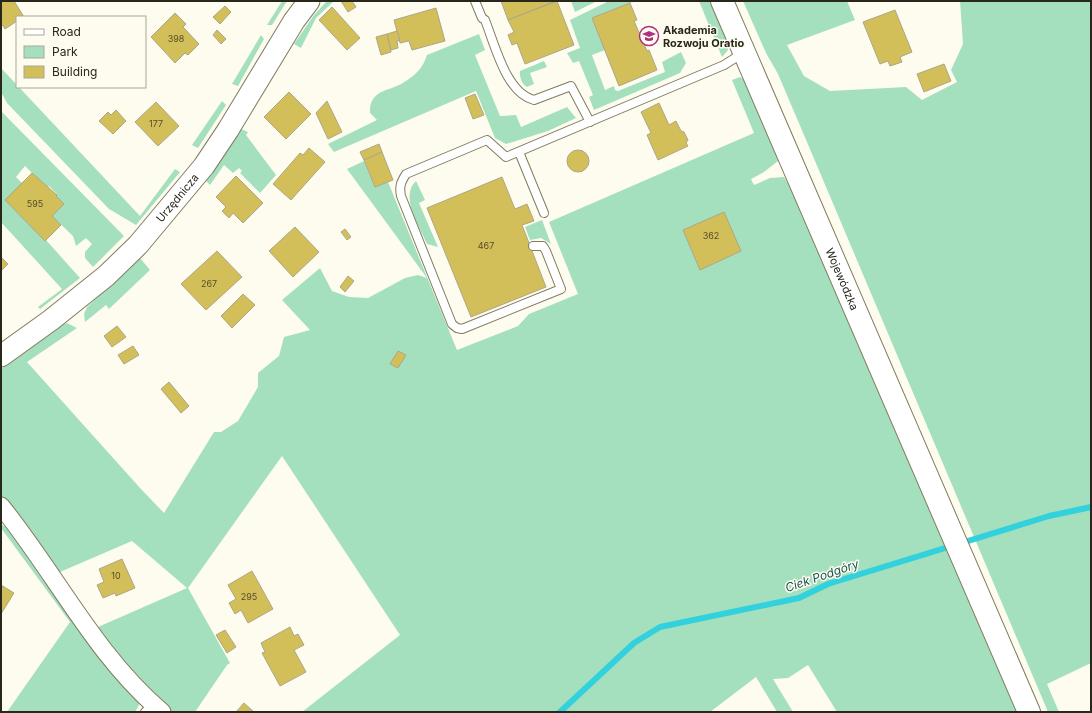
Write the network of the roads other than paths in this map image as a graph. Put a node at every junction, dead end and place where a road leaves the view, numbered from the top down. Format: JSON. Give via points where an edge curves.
{"nodes":[{"id":1,"x":475,"y":1,"type":"edge"},
{"id":2,"x":722,"y":1,"type":"edge"},
{"id":3,"x":307,"y":2,"type":"edge"},
{"id":4,"x":744,"y":53,"type":"junction"},
{"id":5,"x":590,"y":122,"type":"junction"},
{"id":6,"x":519,"y":152,"type":"junction"},
{"id":7,"x":544,"y":213,"type":"dead end"},
{"id":8,"x":533,"y":246,"type":"dead end"},
{"id":9,"x":1,"y":356,"type":"edge"},
{"id":10,"x":1,"y":506,"type":"edge"},
{"id":11,"x":153,"y":709,"type":"edge"},
{"id":12,"x":1028,"y":712,"type":"edge"}],
"edges":[{"from":1,"to":5,"type":"lane","via":[[510,80],[520,95],[534,100],[571,86]]},
{"from":2,"to":4,"type":"main road","name":"Wojewódzka"},
{"from":3,"to":9,"type":"street","name":"Urzędnicza","via":[[204,166],[155,226],[106,276]]},
{"from":4,"to":5,"type":"lane","via":[[724,65]]},
{"from":4,"to":12,"type":"main road","name":"Wojewódzka","via":[[954,535]]},
{"from":5,"to":6,"type":"lane"},
{"from":6,"to":7,"type":"lane"},
{"from":6,"to":8,"type":"lane","via":[[506,158],[487,140],[406,174],[399,188],[450,317],[457,328],[462,329],[560,289],[543,246]]},
{"from":10,"to":11,"type":"street","via":[[94,637]]}]}
